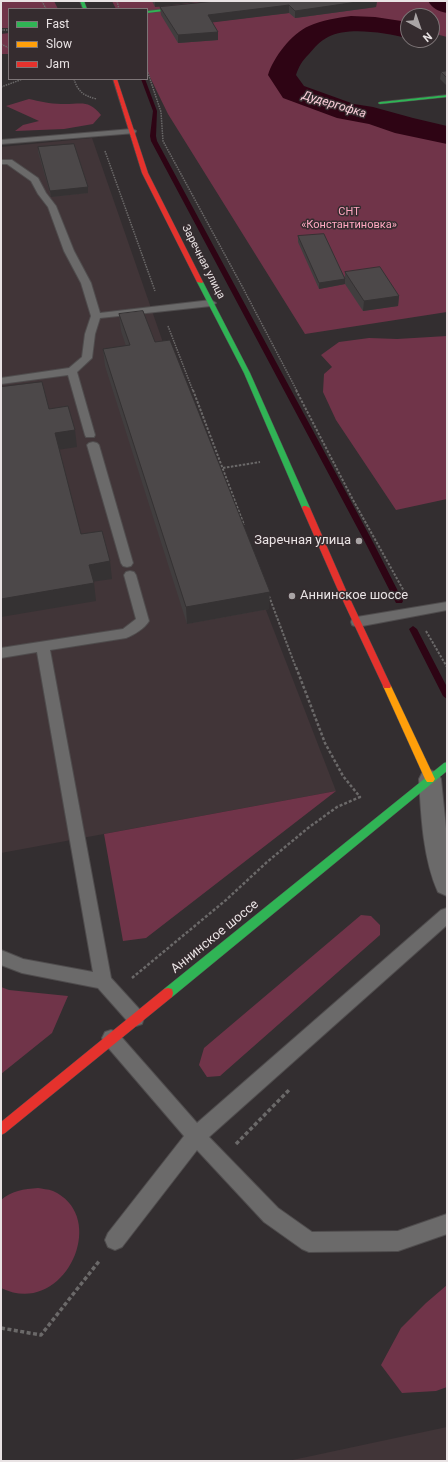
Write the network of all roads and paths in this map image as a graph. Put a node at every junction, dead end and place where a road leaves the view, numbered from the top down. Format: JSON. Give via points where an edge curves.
{"nodes":[{"id":1,"x":246,"y":1,"type":"edge"},
{"id":2,"x":148,"y":12,"type":"edge"},
{"id":3,"x":148,"y":73,"type":"edge"},
{"id":4,"x":20,"y":80,"type":"edge"},
{"id":5,"x":115,"y":80,"type":"edge"},
{"id":6,"x":1,"y":87,"type":"edge"},
{"id":7,"x":447,"y":96,"type":"edge"},
{"id":8,"x":380,"y":102,"type":"dead end"},
{"id":9,"x":132,"y":131,"type":"junction"},
{"id":10,"x":108,"y":133,"type":"junction"},
{"id":11,"x":1,"y":142,"type":"edge"},
{"id":12,"x":1,"y":162,"type":"edge"},
{"id":13,"x":211,"y":303,"type":"junction"},
{"id":14,"x":161,"y":308,"type":"junction"},
{"id":15,"x":96,"y":316,"type":"junction"},
{"id":16,"x":72,"y":371,"type":"junction"},
{"id":17,"x":1,"y":381,"type":"edge"},
{"id":18,"x":262,"y":461,"type":"dead end"},
{"id":19,"x":223,"y":468,"type":"junction"},
{"id":20,"x":244,"y":526,"type":"edge"},
{"id":21,"x":268,"y":593,"type":"edge"},
{"id":22,"x":447,"y":606,"type":"edge"},
{"id":23,"x":415,"y":612,"type":"junction"},
{"id":24,"x":357,"y":622,"type":"junction"},
{"id":25,"x":44,"y":646,"type":"junction"},
{"id":26,"x":1,"y":653,"type":"edge"},
{"id":27,"x":447,"y":667,"type":"edge"},
{"id":28,"x":439,"y":772,"type":"edge"},
{"id":29,"x":447,"y":885,"type":"edge"},
{"id":30,"x":447,"y":915,"type":"edge"},
{"id":31,"x":1,"y":957,"type":"edge"},
{"id":32,"x":103,"y":981,"type":"junction"},
{"id":33,"x":114,"y":993,"type":"junction"},
{"id":34,"x":136,"y":1018,"type":"junction"},
{"id":35,"x":111,"y":1038,"type":"junction"},
{"id":36,"x":1,"y":1129,"type":"edge"},
{"id":37,"x":196,"y":1136,"type":"junction"},
{"id":38,"x":447,"y":1224,"type":"edge"},
{"id":39,"x":115,"y":1240,"type":"joint"},
{"id":40,"x":1,"y":1328,"type":"edge"}],
"edges":[{"from":1,"to":2,"type":"street"},
{"from":3,"to":23,"type":"path","via":[[161,112],[163,141],[170,156],[240,281],[353,500]]},
{"from":4,"to":6,"type":"path"},
{"from":5,"to":9,"type":"street","name":"Заречная улица"},
{"from":7,"to":8,"type":"street"},
{"from":9,"to":10,"type":"lane"},
{"from":9,"to":13,"type":"street","name":"Заречная улица","via":[[145,173]]},
{"from":10,"to":11,"type":"lane"},
{"from":10,"to":14,"type":"path","via":[[102,140],[105,153]]},
{"from":12,"to":15,"type":"lane","via":[[9,162],[35,180],[52,206],[69,251],[86,283]]},
{"from":13,"to":14,"type":"lane"},
{"from":13,"to":24,"type":"street","name":"Заречная улица","via":[[247,374]]},
{"from":14,"to":15,"type":"lane"},
{"from":14,"to":19,"type":"path"},
{"from":15,"to":16,"type":"lane","via":[[90,334],[87,358]]},
{"from":16,"to":17,"type":"lane"},
{"from":16,"to":25,"type":"lane","via":[[143,621],[126,633]]},
{"from":18,"to":19,"type":"path"},
{"from":19,"to":20,"type":"path"},
{"from":21,"to":33,"type":"path","via":[[325,743],[343,776],[360,797],[336,806],[308,828]]},
{"from":22,"to":23,"type":"lane"},
{"from":23,"to":24,"type":"lane"},
{"from":23,"to":27,"type":"path"},
{"from":24,"to":28,"type":"street","name":"Заречная улица"},
{"from":25,"to":26,"type":"lane"},
{"from":25,"to":32,"type":"lane"},
{"from":28,"to":29,"type":"street","via":[[435,837]]},
{"from":28,"to":34,"type":"street","name":"Аннинское шоссе"},
{"from":30,"to":37,"type":"lane"},
{"from":31,"to":32,"type":"lane","via":[[22,966]]},
{"from":32,"to":33,"type":"lane"},
{"from":33,"to":34,"type":"lane"},
{"from":34,"to":35,"type":"street","name":"Аннинское шоссе"},
{"from":35,"to":36,"type":"street","name":"Аннинское шоссе"},
{"from":35,"to":37,"type":"lane"},
{"from":37,"to":38,"type":"lane","via":[[271,1215],[309,1242],[398,1241]]},
{"from":37,"to":39,"type":"lane"},
{"from":39,"to":40,"type":"path","via":[[41,1335]]}]}
